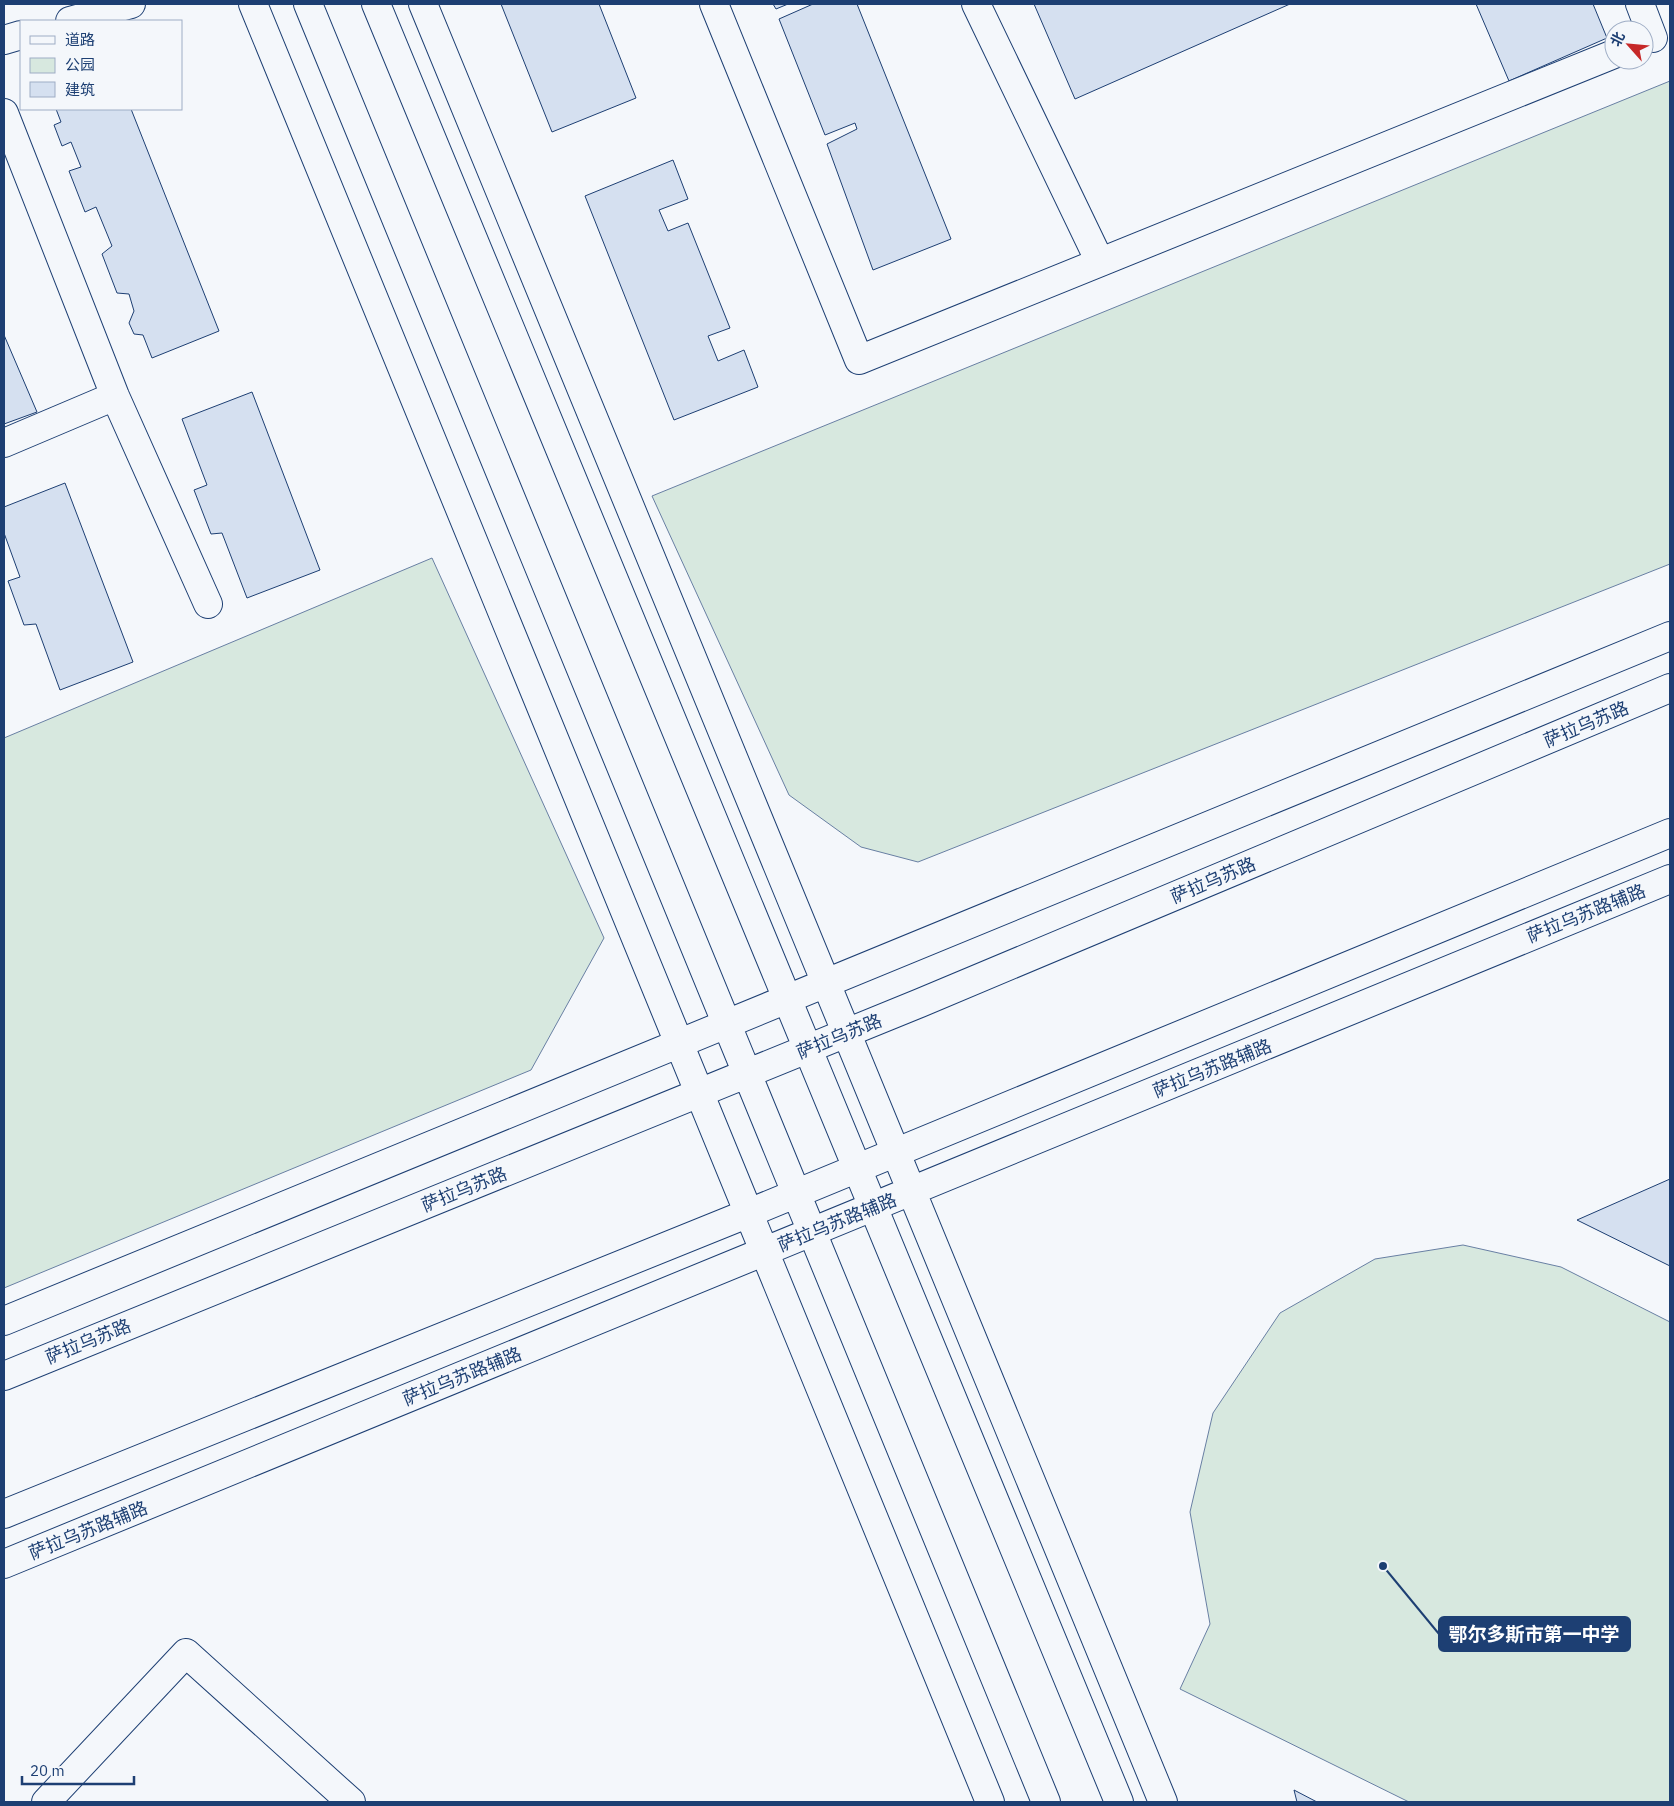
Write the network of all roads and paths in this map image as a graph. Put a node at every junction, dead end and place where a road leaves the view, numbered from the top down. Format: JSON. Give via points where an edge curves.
{"nodes":[{"id":1,"x":131,"y":4,"type":"edge"},
{"id":2,"x":253,"y":4,"type":"edge"},
{"id":3,"x":308,"y":4,"type":"edge"},
{"id":4,"x":376,"y":4,"type":"edge"},
{"id":5,"x":423,"y":4,"type":"edge"},
{"id":6,"x":714,"y":4,"type":"edge"},
{"id":7,"x":976,"y":4,"type":"edge"},
{"id":8,"x":1640,"y":4,"type":"edge"},
{"id":9,"x":74,"y":20,"type":"edge"},
{"id":10,"x":20,"y":35,"type":"edge"},
{"id":11,"x":1656,"y":37,"type":"edge"},
{"id":12,"x":4,"y":40,"type":"edge"},
{"id":13,"x":1604,"y":58,"type":"edge"},
{"id":14,"x":4,"y":113,"type":"edge"},
{"id":15,"x":1100,"y":262,"type":"junction"},
{"id":16,"x":115,"y":396,"type":"junction"},
{"id":17,"x":4,"y":443,"type":"edge"},
{"id":18,"x":208,"y":604,"type":"dead end"},
{"id":19,"x":1670,"y":636,"type":"edge"},
{"id":20,"x":1670,"y":688,"type":"edge"},
{"id":21,"x":1670,"y":833,"type":"edge"},
{"id":22,"x":1670,"y":879,"type":"edge"},
{"id":23,"x":826,"y":983,"type":"junction"},
{"id":24,"x":787,"y":999,"type":"junction"},
{"id":25,"x":726,"y":1024,"type":"junction"},
{"id":26,"x":847,"y":1033,"type":"junction"},
{"id":27,"x":679,"y":1043,"type":"junction"},
{"id":28,"x":808,"y":1049,"type":"junction"},
{"id":29,"x":747,"y":1073,"type":"junction"},
{"id":30,"x":700,"y":1093,"type":"junction"},
{"id":31,"x":896,"y":1152,"type":"junction"},
{"id":32,"x":857,"y":1168,"type":"junction"},
{"id":33,"x":912,"y":1191,"type":"junction"},
{"id":34,"x":796,"y":1193,"type":"junction"},
{"id":35,"x":873,"y":1207,"type":"junction"},
{"id":36,"x":749,"y":1213,"type":"junction"},
{"id":37,"x":812,"y":1232,"type":"junction"},
{"id":38,"x":764,"y":1251,"type":"junction"},
{"id":39,"x":4,"y":1321,"type":"edge"},
{"id":40,"x":4,"y":1376,"type":"edge"},
{"id":41,"x":4,"y":1514,"type":"edge"},
{"id":42,"x":4,"y":1564,"type":"edge"},
{"id":43,"x":46,"y":1802,"type":"edge"},
{"id":44,"x":351,"y":1802,"type":"edge"},
{"id":45,"x":990,"y":1802,"type":"edge"},
{"id":46,"x":1046,"y":1802,"type":"edge"},
{"id":47,"x":1119,"y":1802,"type":"edge"},
{"id":48,"x":1164,"y":1802,"type":"edge"}],
"edges":[{"from":1,"to":9,"type":"street"},
{"from":2,"to":27,"type":"street"},
{"from":3,"to":25,"type":"street"},
{"from":4,"to":24,"type":"street"},
{"from":5,"to":23,"type":"street"},
{"from":6,"to":15,"type":"street","via":[[859,360]]},
{"from":7,"to":15,"type":"street"},
{"from":8,"to":11,"type":"street"},
{"from":10,"to":12,"type":"street"},
{"from":13,"to":15,"type":"street"},
{"from":14,"to":16,"type":"street"},
{"from":16,"to":17,"type":"street"},
{"from":16,"to":18,"type":"street"},
{"from":19,"to":23,"type":"street"},
{"from":20,"to":26,"type":"street","name":"萨拉乌苏路"},
{"from":21,"to":31,"type":"street"},
{"from":22,"to":33,"type":"street","name":"萨拉乌苏路辅路"},
{"from":23,"to":24,"type":"street"},
{"from":23,"to":26,"type":"street"},
{"from":24,"to":25,"type":"street"},
{"from":24,"to":28,"type":"street"},
{"from":25,"to":27,"type":"street"},
{"from":25,"to":29,"type":"street"},
{"from":26,"to":28,"type":"street","name":"萨拉乌苏路"},
{"from":26,"to":31,"type":"street"},
{"from":27,"to":30,"type":"street"},
{"from":27,"to":39,"type":"street"},
{"from":28,"to":29,"type":"street","name":"萨拉乌苏路"},
{"from":28,"to":32,"type":"street"},
{"from":29,"to":30,"type":"street","name":"萨拉乌苏路"},
{"from":29,"to":34,"type":"street"},
{"from":30,"to":36,"type":"street"},
{"from":30,"to":40,"type":"street","name":"萨拉乌苏路"},
{"from":31,"to":32,"type":"street"},
{"from":31,"to":33,"type":"street"},
{"from":32,"to":34,"type":"street"},
{"from":32,"to":35,"type":"street"},
{"from":33,"to":35,"type":"street","name":"萨拉乌苏路辅路"},
{"from":33,"to":48,"type":"street"},
{"from":34,"to":36,"type":"street"},
{"from":34,"to":37,"type":"street"},
{"from":35,"to":37,"type":"street","name":"萨拉乌苏路辅路"},
{"from":35,"to":47,"type":"street"},
{"from":36,"to":38,"type":"street"},
{"from":36,"to":41,"type":"street"},
{"from":37,"to":38,"type":"street","name":"萨拉乌苏路辅路"},
{"from":37,"to":46,"type":"street"},
{"from":38,"to":42,"type":"street","name":"萨拉乌苏路辅路"},
{"from":38,"to":45,"type":"street"},
{"from":43,"to":44,"type":"street","via":[[186,1653]]}]}
